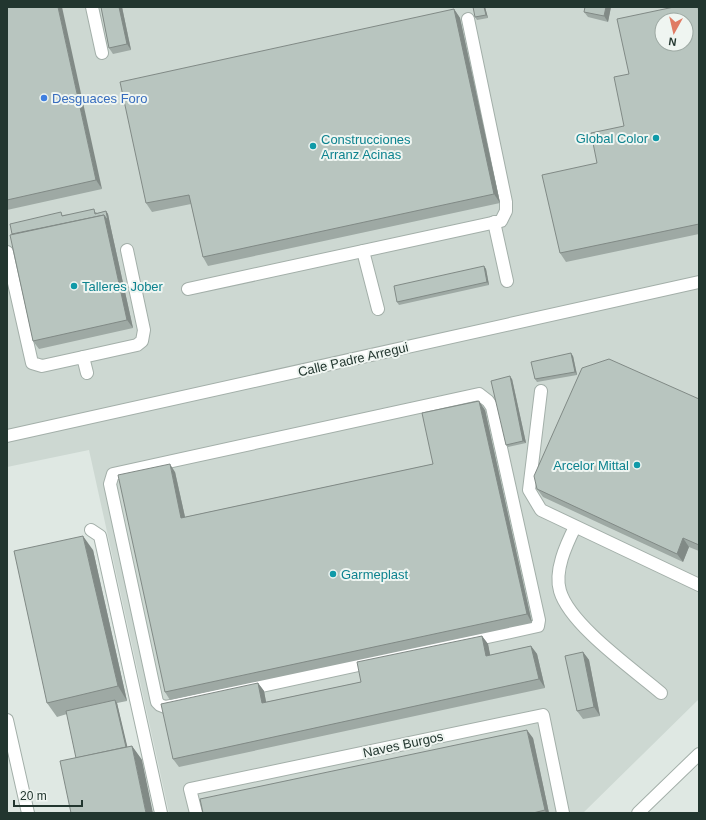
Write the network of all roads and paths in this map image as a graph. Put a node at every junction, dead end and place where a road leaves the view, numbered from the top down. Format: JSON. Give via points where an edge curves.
{"nodes":[{"id":1,"x":92,"y":7,"type":"edge"},
{"id":2,"x":468,"y":19,"type":"dead end"},
{"id":3,"x":102,"y":53,"type":"dead end"},
{"id":4,"x":494,"y":222,"type":"junction"},
{"id":5,"x":127,"y":250,"type":"dead end"},
{"id":6,"x":363,"y":251,"type":"junction"},
{"id":7,"x":7,"y":252,"type":"edge"},
{"id":8,"x":507,"y":281,"type":"dead end"},
{"id":9,"x":699,"y":282,"type":"edge"},
{"id":10,"x":188,"y":289,"type":"dead end"},
{"id":11,"x":378,"y":309,"type":"dead end"},
{"id":12,"x":83,"y":357,"type":"junction"},
{"id":13,"x":87,"y":373,"type":"dead end"},
{"id":14,"x":541,"y":391,"type":"dead end"},
{"id":15,"x":7,"y":436,"type":"edge"},
{"id":16,"x":113,"y":474,"type":"joint"},
{"id":17,"x":575,"y":527,"type":"junction"},
{"id":18,"x":91,"y":530,"type":"dead end"},
{"id":19,"x":699,"y":585,"type":"edge"},
{"id":20,"x":661,"y":693,"type":"dead end"},
{"id":21,"x":7,"y":720,"type":"edge"},
{"id":22,"x":699,"y":754,"type":"edge"},
{"id":23,"x":28,"y":813,"type":"edge"},
{"id":24,"x":161,"y":813,"type":"edge"},
{"id":25,"x":196,"y":813,"type":"edge"},
{"id":26,"x":563,"y":813,"type":"edge"},
{"id":27,"x":638,"y":813,"type":"edge"}],
"edges":[{"from":1,"to":3,"type":"street"},
{"from":2,"to":4,"type":"street","via":[[506,202],[506,211],[501,221]]},
{"from":4,"to":6,"type":"street"},
{"from":4,"to":8,"type":"street"},
{"from":5,"to":12,"type":"street","via":[[144,337],[137,345]]},
{"from":6,"to":10,"type":"street"},
{"from":6,"to":11,"type":"street"},
{"from":7,"to":12,"type":"street","via":[[32,363],[42,366]]},
{"from":9,"to":15,"type":"street","name":"Calle Padre Arregui"},
{"from":12,"to":13,"type":"street"},
{"from":14,"to":17,"type":"street","via":[[529,490],[540,510]]},
{"from":16,"to":16,"type":"street","via":[[110,484],[157,702],[160,705],[173,705],[538,626],[540,620],[492,407],[479,394]]},
{"from":17,"to":19,"type":"street"},
{"from":17,"to":20,"type":"street","via":[[564,549],[560,568],[560,590],[566,606],[579,622]]},
{"from":18,"to":24,"type":"street","via":[[100,536]]},
{"from":21,"to":23,"type":"street"},
{"from":22,"to":27,"type":"street"},
{"from":25,"to":26,"type":"street","name":"Naves Burgos","via":[[190,789],[543,715]]}]}
